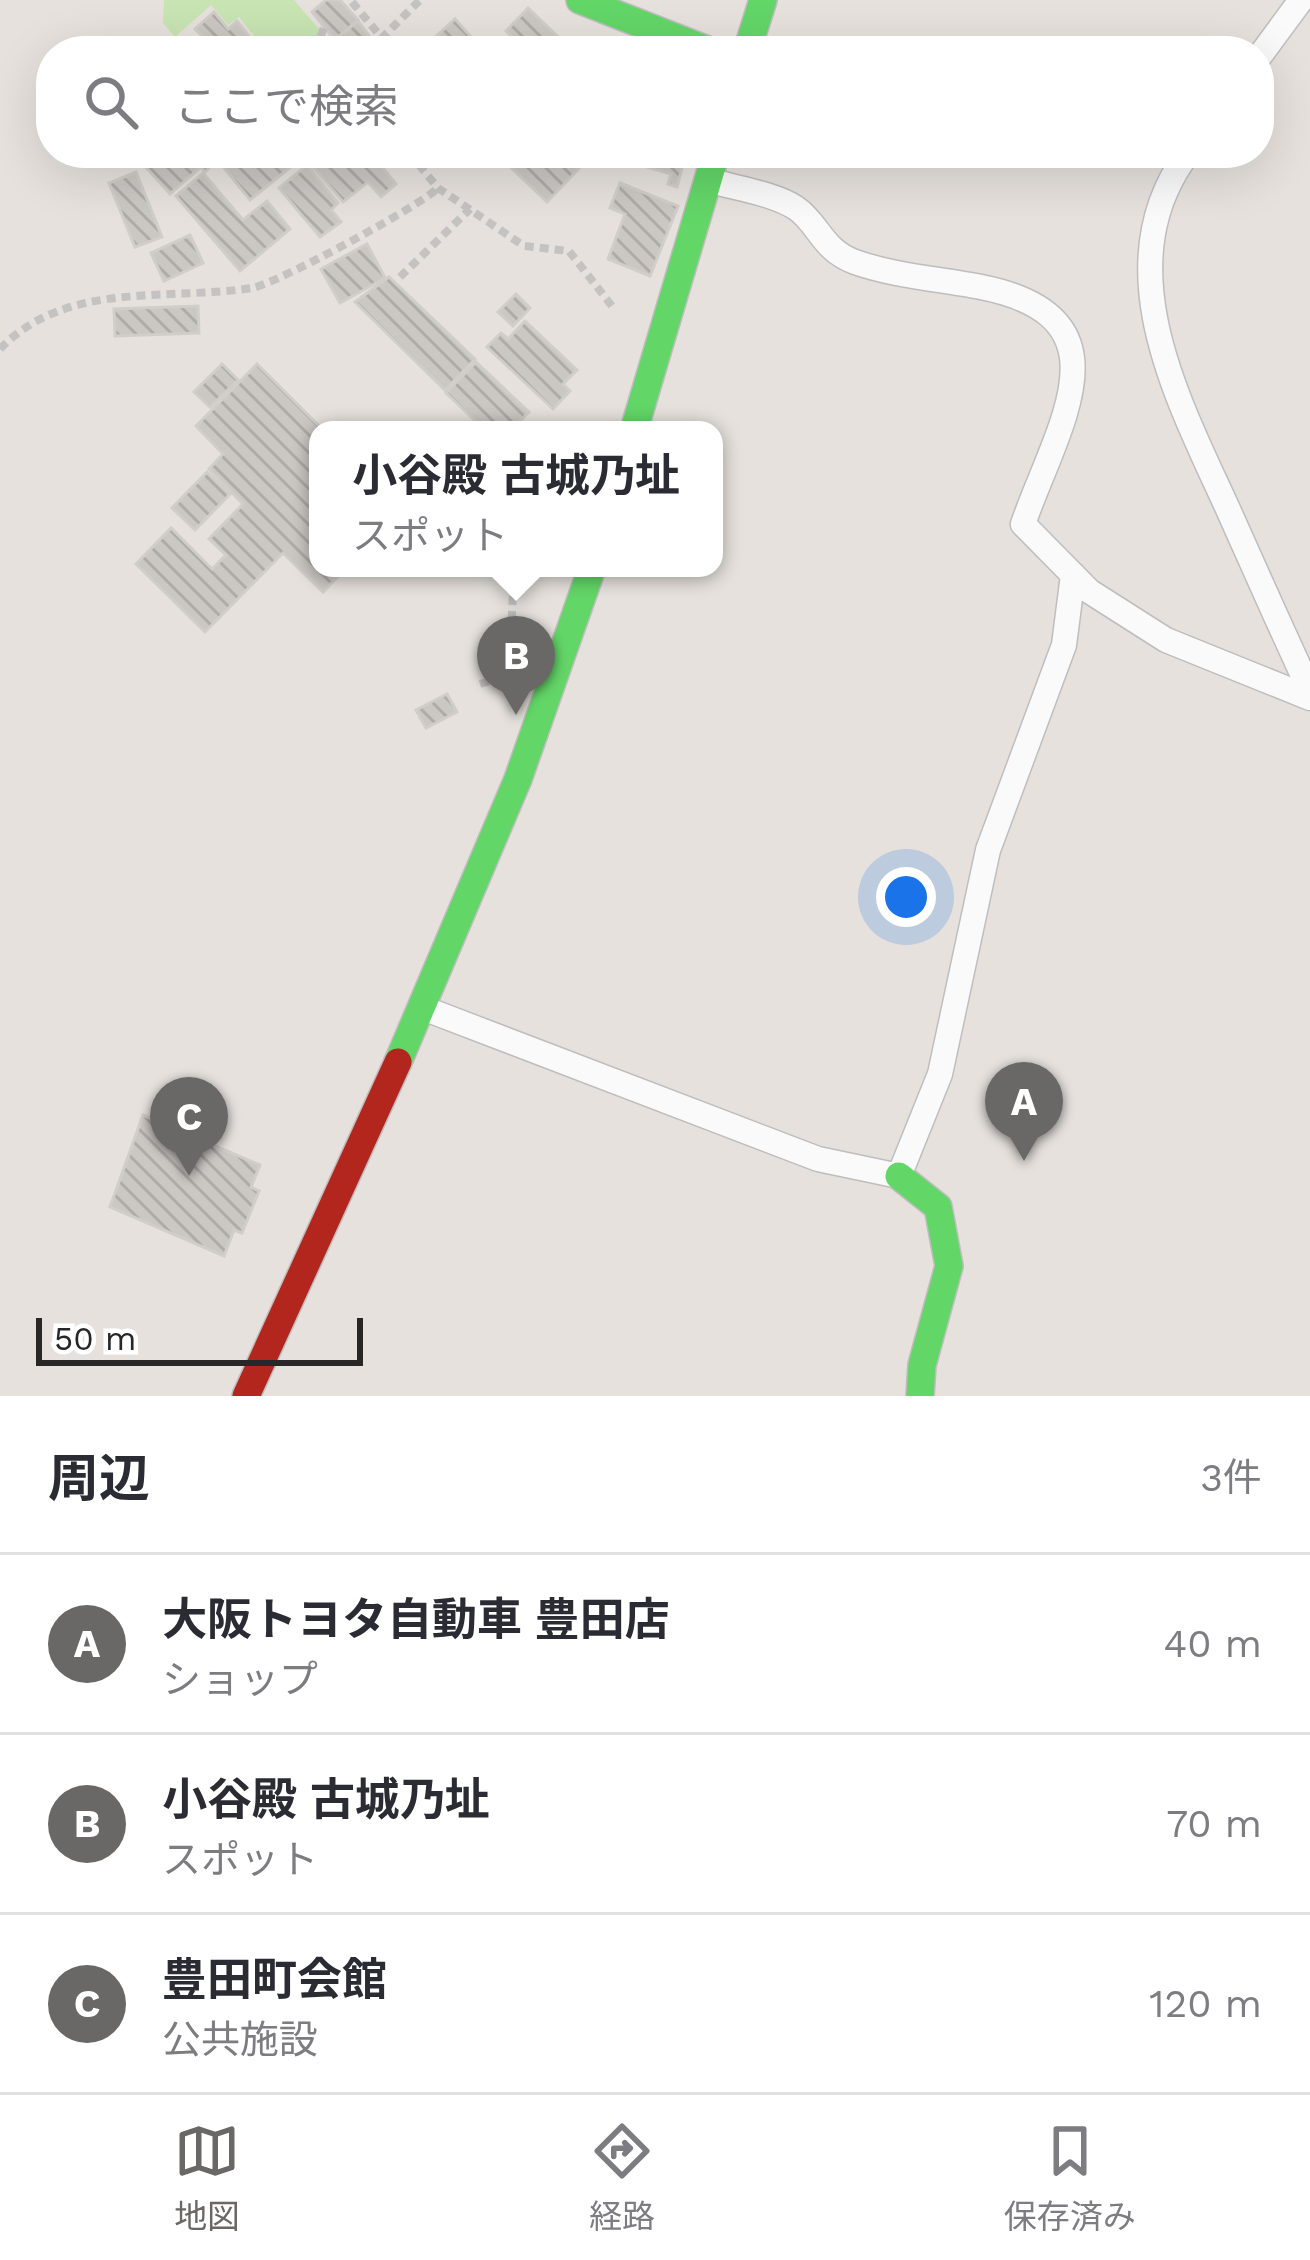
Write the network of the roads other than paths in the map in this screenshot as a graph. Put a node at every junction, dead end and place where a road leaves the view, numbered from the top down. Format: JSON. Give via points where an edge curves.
{"nodes":[{"id":1,"x":580,"y":0,"type":"edge"},
{"id":2,"x":763,"y":0,"type":"edge"},
{"id":3,"x":1301,"y":0,"type":"edge"},
{"id":4,"x":672,"y":36,"type":"edge"},
{"id":5,"x":752,"y":36,"type":"edge"},
{"id":6,"x":1274,"y":37,"type":"edge"},
{"id":7,"x":711,"y":168,"type":"edge"},
{"id":8,"x":716,"y":168,"type":"edge"},
{"id":9,"x":1177,"y":168,"type":"edge"},
{"id":10,"x":637,"y":421,"type":"edge"},
{"id":11,"x":1073,"y":574,"type":"junction"},
{"id":12,"x":589,"y":577,"type":"edge"},
{"id":13,"x":1310,"y":695,"type":"edge"},
{"id":14,"x":421,"y":1007,"type":"junction"},
{"id":15,"x":899,"y":1176,"type":"junction"},
{"id":16,"x":246,"y":1396,"type":"edge"},
{"id":17,"x":920,"y":1396,"type":"edge"}],
"edges":[{"from":1,"to":4,"type":"street"},
{"from":2,"to":5,"type":"street"},
{"from":3,"to":6,"type":"lane"},
{"from":7,"to":10,"type":"street"},
{"from":8,"to":11,"type":"lane","via":[[796,208],[823,244],[854,262],[991,289],[1055,314],[1074,346],[1073,382],[1023,524]]},
{"from":9,"to":13,"type":"lane","via":[[1165,184],[1152,242],[1163,367]]},
{"from":11,"to":13,"type":"lane","via":[[1166,640]]},
{"from":11,"to":15,"type":"lane","via":[[1064,645],[988,850],[940,1074]]},
{"from":12,"to":14,"type":"street","via":[[556,685]]},
{"from":14,"to":15,"type":"lane","via":[[818,1159]]},
{"from":14,"to":16,"type":"street"},
{"from":15,"to":17,"type":"street","via":[[938,1208],[949,1266]]}]}
